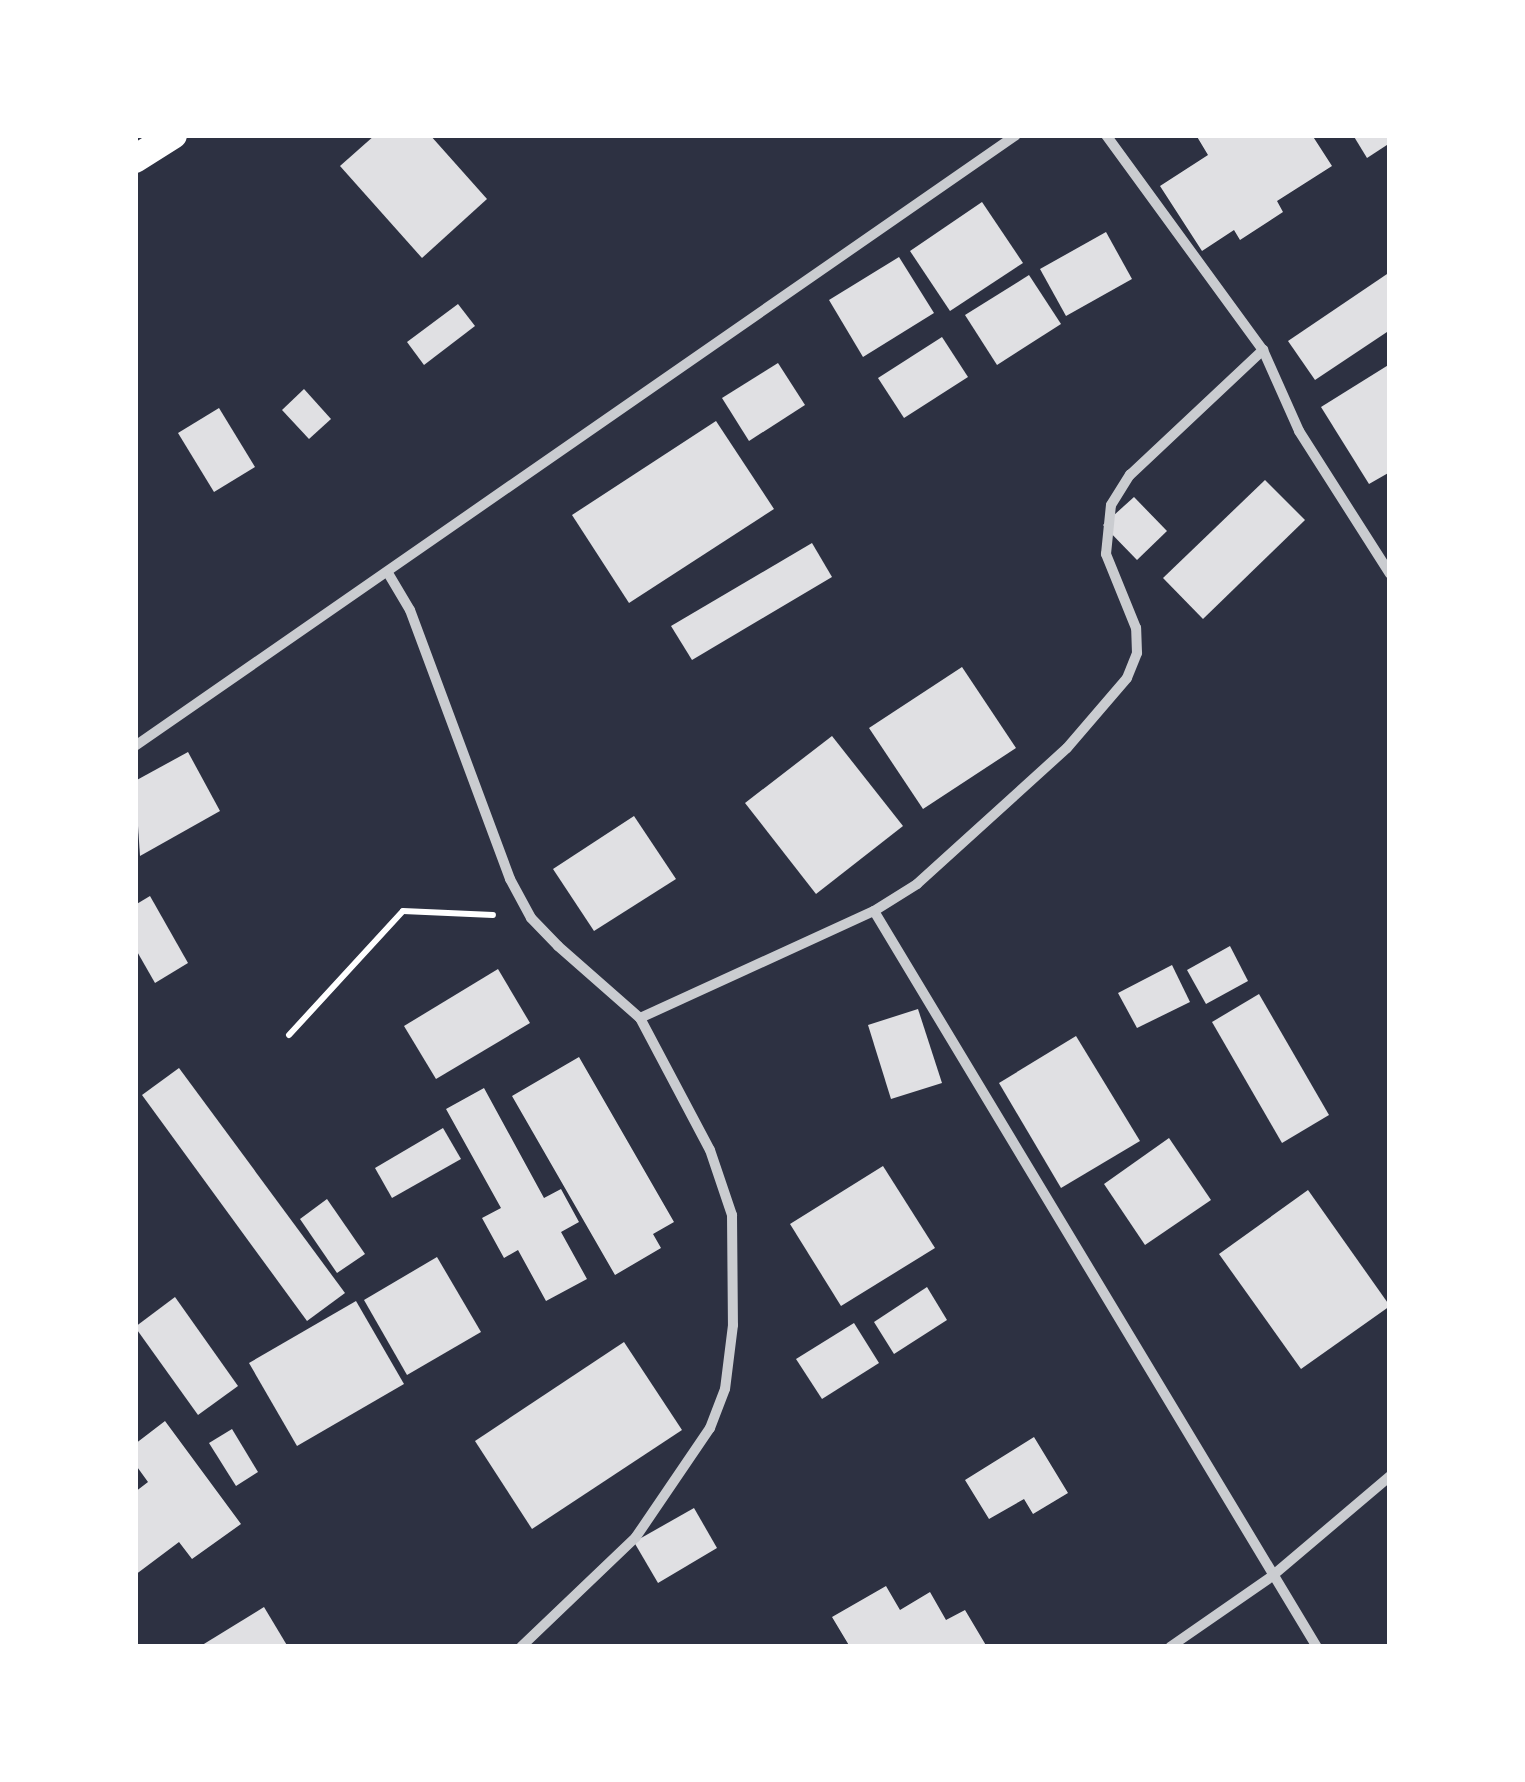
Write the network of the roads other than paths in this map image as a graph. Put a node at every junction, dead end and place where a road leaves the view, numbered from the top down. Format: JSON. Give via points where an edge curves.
{"nodes":[{"id":1,"x":173,"y":135,"type":"edge"},
{"id":2,"x":1016,"y":135,"type":"edge"},
{"id":3,"x":1106,"y":135,"type":"edge"},
{"id":4,"x":135,"y":159,"type":"edge"},
{"id":5,"x":1263,"y":350,"type":"junction"},
{"id":6,"x":388,"y":574,"type":"junction"},
{"id":7,"x":1390,"y":574,"type":"edge"},
{"id":8,"x":135,"y":746,"type":"edge"},
{"id":9,"x":874,"y":911,"type":"junction"},
{"id":10,"x":640,"y":1018,"type":"junction"},
{"id":11,"x":1390,"y":1476,"type":"edge"},
{"id":12,"x":1271,"y":1576,"type":"junction"},
{"id":13,"x":520,"y":1647,"type":"edge"},
{"id":14,"x":1170,"y":1647,"type":"edge"},
{"id":15,"x":1317,"y":1647,"type":"edge"}],
"edges":[{"from":1,"to":4,"type":"highway"},
{"from":2,"to":6,"type":"street"},
{"from":3,"to":5,"type":"street"},
{"from":5,"to":7,"type":"street","via":[[1299,431]]},
{"from":5,"to":9,"type":"street","via":[[1130,475],[1111,505],[1106,554],[1136,628],[1137,653],[1127,678],[1067,748],[957,852]]},
{"from":6,"to":8,"type":"street"},
{"from":6,"to":10,"type":"street","via":[[410,610],[490,830],[531,918]]},
{"from":9,"to":10,"type":"street"},
{"from":9,"to":12,"type":"street"},
{"from":10,"to":13,"type":"street","via":[[710,1150],[732,1214],[737,1269],[725,1388],[695,1456],[636,1537]]},
{"from":11,"to":12,"type":"street"},
{"from":12,"to":14,"type":"street"},
{"from":12,"to":15,"type":"street"}]}
